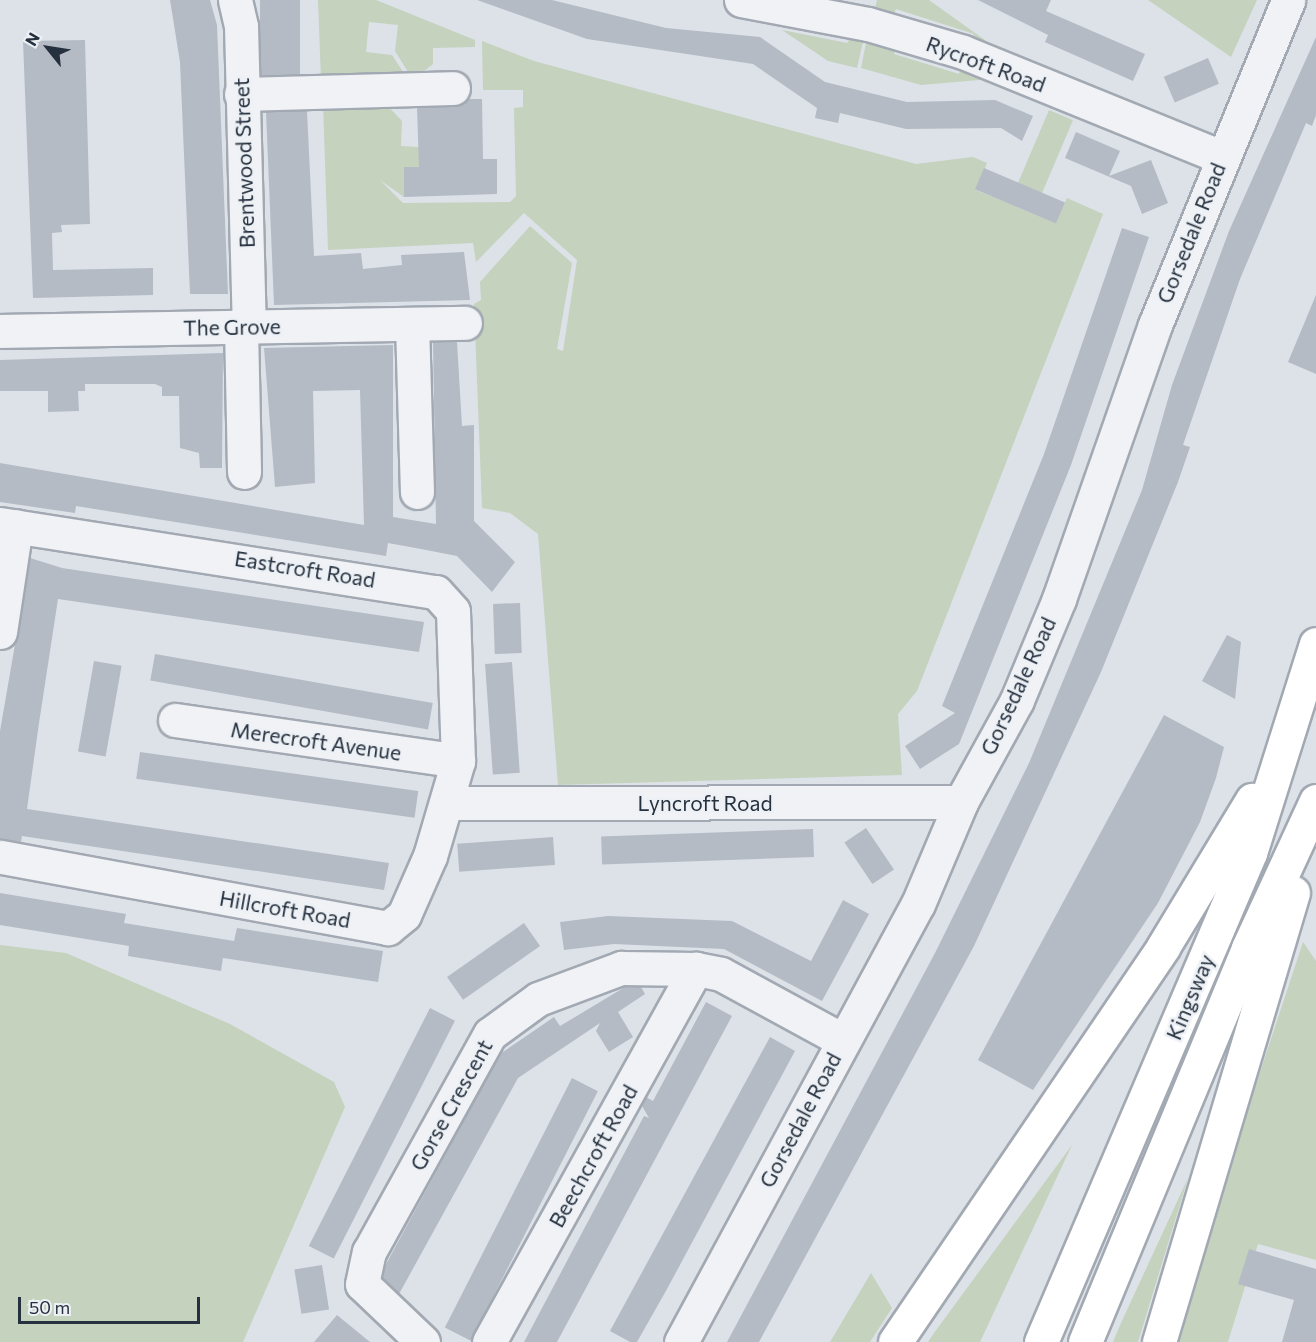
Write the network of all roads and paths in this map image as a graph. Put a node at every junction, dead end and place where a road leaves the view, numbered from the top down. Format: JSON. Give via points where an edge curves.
{"nodes":[{"id":1,"x":235,"y":0,"type":"edge"},
{"id":2,"x":741,"y":0,"type":"edge"},
{"id":3,"x":1288,"y":0,"type":"edge"},
{"id":4,"x":453,"y":88,"type":"dead end"},
{"id":5,"x":241,"y":94,"type":"junction"},
{"id":6,"x":1221,"y":157,"type":"junction"},
{"id":7,"x":465,"y":323,"type":"dead end"},
{"id":8,"x":412,"y":324,"type":"junction"},
{"id":9,"x":245,"y":327,"type":"junction"},
{"id":10,"x":0,"y":332,"type":"edge"},
{"id":11,"x":244,"y":472,"type":"dead end"},
{"id":12,"x":417,"y":492,"type":"dead end"},
{"id":13,"x":8,"y":525,"type":"edge"},
{"id":14,"x":0,"y":632,"type":"edge"},
{"id":15,"x":1316,"y":644,"type":"edge"},
{"id":16,"x":175,"y":720,"type":"dead end"},
{"id":17,"x":1283,"y":744,"type":"junction"},
{"id":18,"x":458,"y":761,"type":"junction"},
{"id":19,"x":1316,"y":801,"type":"edge"},
{"id":20,"x":961,"y":802,"type":"junction"},
{"id":21,"x":449,"y":803,"type":"junction"},
{"id":22,"x":1316,"y":820,"type":"edge"},
{"id":23,"x":0,"y":857,"type":"edge"},
{"id":24,"x":696,"y":969,"type":"junction"},
{"id":25,"x":842,"y":1040,"type":"junction"},
{"id":26,"x":423,"y":1342,"type":"edge"},
{"id":27,"x":489,"y":1342,"type":"edge"},
{"id":28,"x":681,"y":1342,"type":"edge"},
{"id":29,"x":895,"y":1342,"type":"edge"},
{"id":30,"x":1041,"y":1342,"type":"edge"},
{"id":31,"x":1084,"y":1342,"type":"edge"},
{"id":32,"x":1159,"y":1342,"type":"edge"}],
"edges":[{"from":1,"to":5,"type":"street","name":"Brentwood Street","via":[[241,26]]},
{"from":2,"to":6,"type":"street","name":"Rycroft Road","via":[[868,24],[963,52]]},
{"from":3,"to":6,"type":"street","name":"Gorsedale Road"},
{"from":4,"to":5,"type":"street"},
{"from":5,"to":9,"type":"street","name":"Brentwood Street"},
{"from":6,"to":20,"type":"street","name":"Gorsedale Road","via":[[1155,325],[1059,599],[1017,700]]},
{"from":7,"to":8,"type":"street","name":"The Grove"},
{"from":8,"to":9,"type":"street","name":"The Grove"},
{"from":8,"to":12,"type":"street"},
{"from":9,"to":10,"type":"street","name":"The Grove"},
{"from":9,"to":11,"type":"street","name":"Brentwood Street"},
{"from":13,"to":14,"type":"street"},
{"from":13,"to":18,"type":"street","name":"Eastcroft Road","via":[[436,592],[453,610]]},
{"from":15,"to":17,"type":"highway","name":"Kingsway"},
{"from":16,"to":18,"type":"street","name":"Merecroft Avenue"},
{"from":17,"to":29,"type":"highway","via":[[1163,947]]},
{"from":17,"to":30,"type":"highway","name":"Kingsway","via":[[1250,853]]},
{"from":18,"to":21,"type":"street","name":"Hillcroft Road"},
{"from":19,"to":31,"type":"highway","name":"Kingsway","via":[[1248,948]]},
{"from":20,"to":21,"type":"street","name":"Lyncroft Road"},
{"from":20,"to":25,"type":"street","name":"Gorsedale Road","via":[[918,904]]},
{"from":21,"to":23,"type":"street","name":"Hillcroft Road","via":[[404,915],[388,928]]},
{"from":22,"to":32,"type":"highway"},
{"from":24,"to":25,"type":"street","name":"Gorse Crescent","via":[[721,974]]},
{"from":24,"to":26,"type":"street","name":"Gorse Crescent","via":[[621,968],[538,999],[490,1034],[369,1252],[362,1284]]},
{"from":24,"to":27,"type":"street","name":"Beechcroft Road"},
{"from":25,"to":28,"type":"street","name":"Gorsedale Road"}]}
